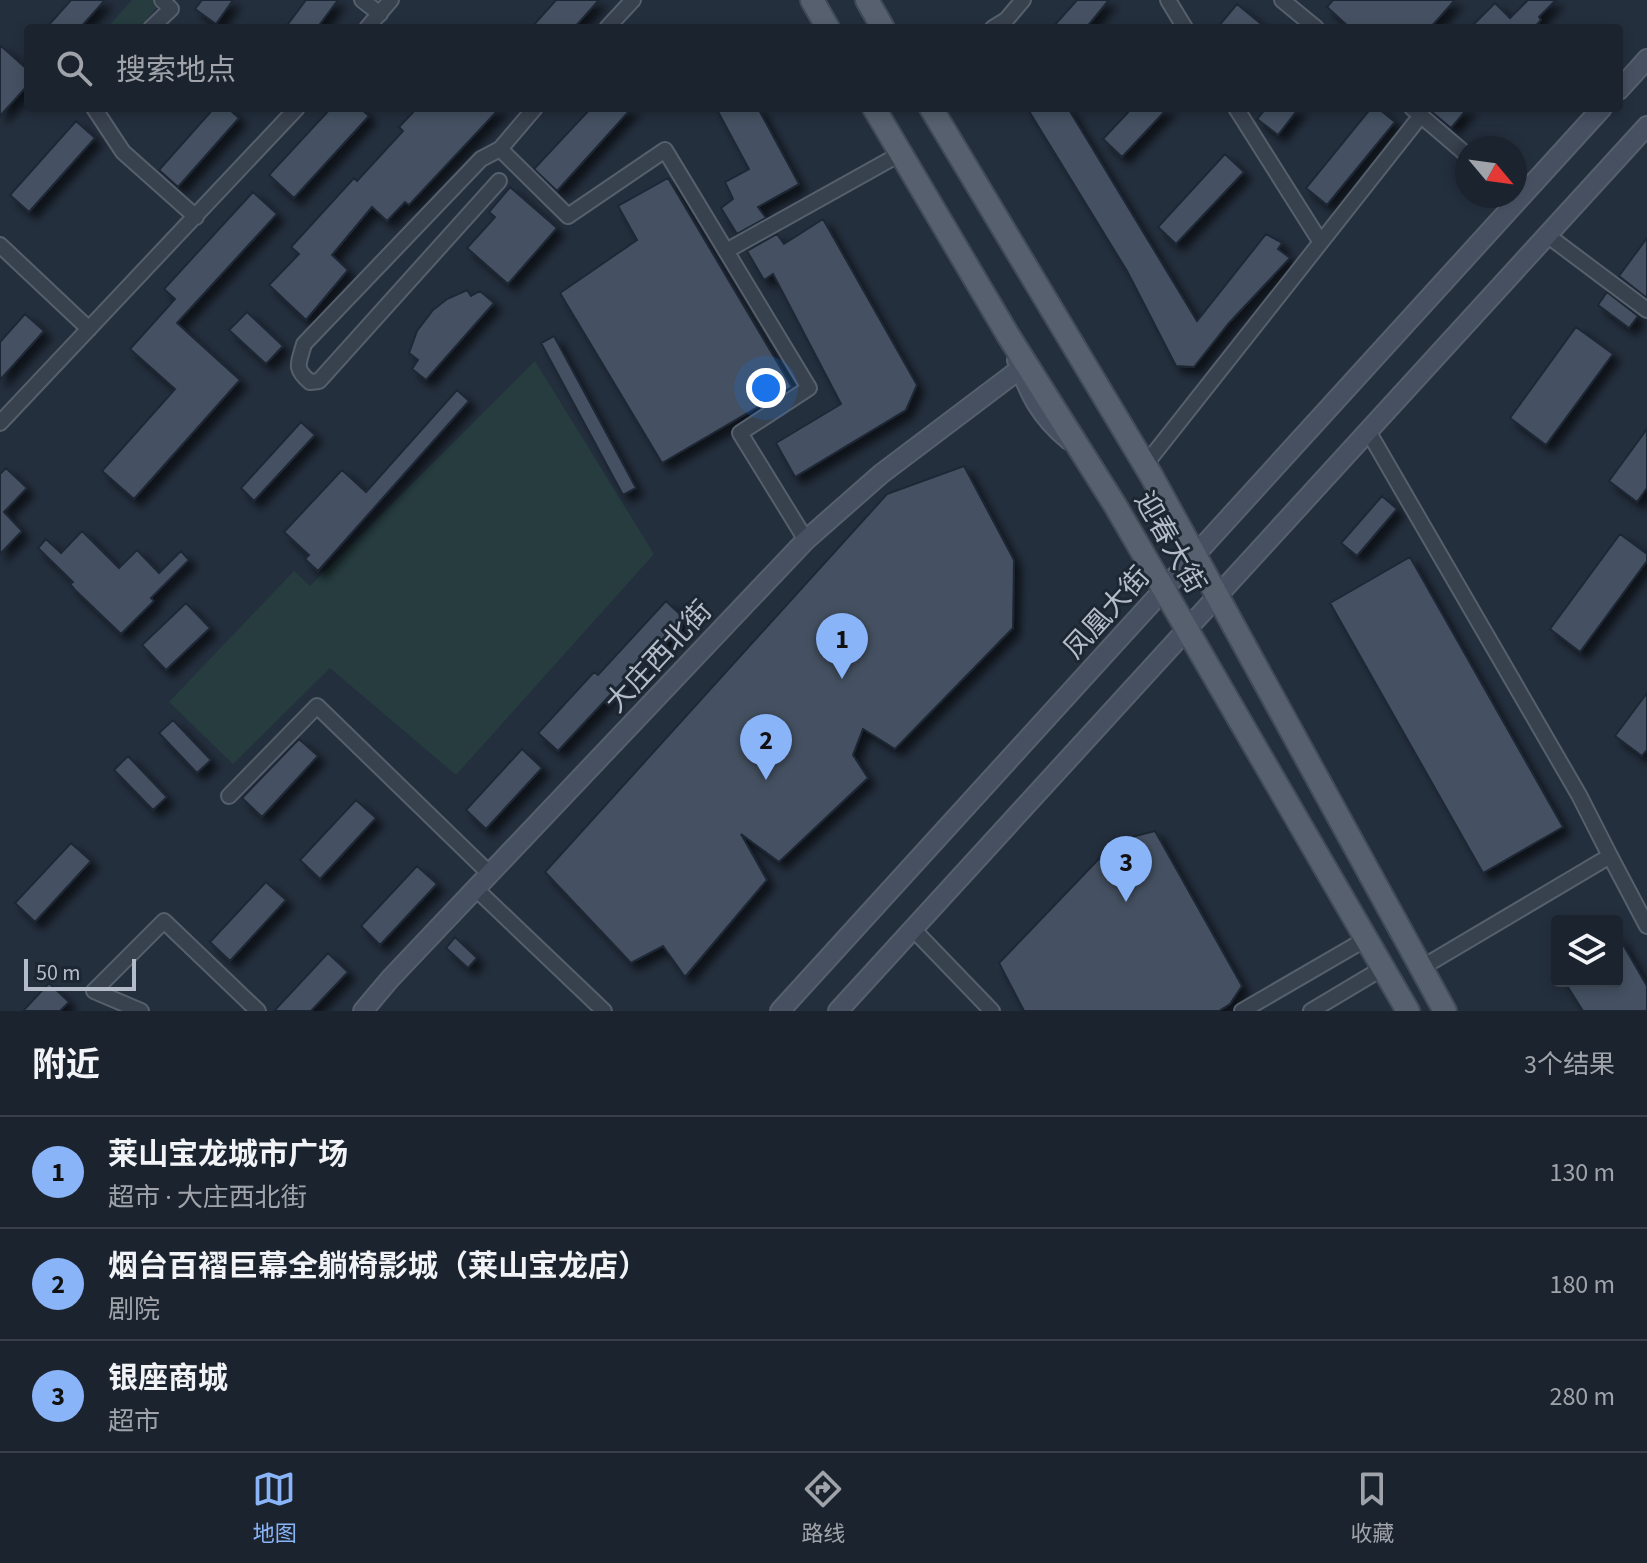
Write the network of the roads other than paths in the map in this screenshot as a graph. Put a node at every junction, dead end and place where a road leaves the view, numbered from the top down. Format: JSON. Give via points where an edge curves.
{"nodes":[{"id":1,"x":162,"y":0,"type":"edge"},
{"id":2,"x":362,"y":0,"type":"edge"},
{"id":3,"x":391,"y":0,"type":"edge"},
{"id":4,"x":633,"y":0,"type":"edge"},
{"id":5,"x":812,"y":0,"type":"edge"},
{"id":6,"x":867,"y":0,"type":"edge"},
{"id":7,"x":1023,"y":0,"type":"edge"},
{"id":8,"x":1168,"y":0,"type":"edge"},
{"id":9,"x":1282,"y":0,"type":"edge"},
{"id":10,"x":380,"y":14,"type":"junction"},
{"id":11,"x":155,"y":24,"type":"edge"},
{"id":12,"x":371,"y":24,"type":"edge"},
{"id":13,"x":611,"y":24,"type":"edge"},
{"id":14,"x":826,"y":24,"type":"edge"},
{"id":15,"x":881,"y":24,"type":"edge"},
{"id":16,"x":1000,"y":24,"type":"edge"},
{"id":17,"x":1183,"y":24,"type":"edge"},
{"id":18,"x":1311,"y":24,"type":"edge"},
{"id":19,"x":1647,"y":59,"type":"edge"},
{"id":20,"x":1623,"y":86,"type":"edge"},
{"id":21,"x":97,"y":112,"type":"edge"},
{"id":22,"x":293,"y":112,"type":"edge"},
{"id":23,"x":532,"y":112,"type":"edge"},
{"id":24,"x":876,"y":112,"type":"edge"},
{"id":25,"x":933,"y":112,"type":"edge"},
{"id":26,"x":1239,"y":112,"type":"edge"},
{"id":27,"x":1598,"y":112,"type":"edge"},
{"id":28,"x":1413,"y":116,"type":"edge"},
{"id":29,"x":1647,"y":126,"type":"edge"},
{"id":30,"x":1455,"y":146,"type":"edge"},
{"id":31,"x":500,"y":149,"type":"junction"},
{"id":32,"x":900,"y":154,"type":"junction"},
{"id":33,"x":499,"y":181,"type":"dead end"},
{"id":34,"x":1527,"y":186,"type":"edge"},
{"id":35,"x":1507,"y":208,"type":"edge"},
{"id":36,"x":196,"y":217,"type":"junction"},
{"id":37,"x":1547,"y":235,"type":"junction"},
{"id":38,"x":1320,"y":241,"type":"junction"},
{"id":39,"x":0,"y":245,"type":"edge"},
{"id":40,"x":726,"y":251,"type":"junction"},
{"id":41,"x":1647,"y":310,"type":"edge"},
{"id":42,"x":89,"y":329,"type":"junction"},
{"id":43,"x":1008,"y":335,"type":"junction"},
{"id":44,"x":1020,"y":369,"type":"junction"},
{"id":45,"x":0,"y":423,"type":"edge"},
{"id":46,"x":1368,"y":431,"type":"junction"},
{"id":47,"x":1081,"y":450,"type":"junction"},
{"id":48,"x":1145,"y":465,"type":"junction"},
{"id":49,"x":806,"y":540,"type":"junction"},
{"id":50,"x":1195,"y":555,"type":"junction"},
{"id":51,"x":1164,"y":590,"type":"junction"},
{"id":52,"x":1217,"y":595,"type":"junction"},
{"id":53,"x":1187,"y":629,"type":"junction"},
{"id":54,"x":229,"y":796,"type":"dead end"},
{"id":55,"x":1610,"y":856,"type":"junction"},
{"id":56,"x":490,"y":874,"type":"junction"},
{"id":57,"x":476,"y":889,"type":"junction"},
{"id":58,"x":1647,"y":926,"type":"edge"},
{"id":59,"x":912,"y":928,"type":"junction"},
{"id":60,"x":1366,"y":939,"type":"junction"},
{"id":61,"x":1383,"y":968,"type":"junction"},
{"id":62,"x":1421,"y":968,"type":"junction"},
{"id":63,"x":141,"y":1011,"type":"edge"},
{"id":64,"x":258,"y":1011,"type":"edge"},
{"id":65,"x":363,"y":1011,"type":"edge"},
{"id":66,"x":604,"y":1011,"type":"edge"},
{"id":67,"x":780,"y":1011,"type":"edge"},
{"id":68,"x":838,"y":1011,"type":"edge"},
{"id":69,"x":992,"y":1011,"type":"edge"},
{"id":70,"x":1242,"y":1011,"type":"edge"},
{"id":71,"x":1311,"y":1011,"type":"edge"},
{"id":72,"x":1408,"y":1011,"type":"edge"},
{"id":73,"x":1445,"y":1011,"type":"edge"}],
"edges":[{"from":1,"to":11,"type":"street","via":[[171,9]]},
{"from":2,"to":10,"type":"street"},
{"from":3,"to":10,"type":"street"},
{"from":4,"to":13,"type":"street"},
{"from":5,"to":14,"type":"main road"},
{"from":6,"to":15,"type":"main road"},
{"from":7,"to":16,"type":"street"},
{"from":8,"to":17,"type":"street"},
{"from":9,"to":18,"type":"street"},
{"from":10,"to":12,"type":"street"},
{"from":19,"to":20,"type":"main road"},
{"from":21,"to":36,"type":"street","via":[[123,152]]},
{"from":22,"to":36,"type":"street"},
{"from":23,"to":31,"type":"street"},
{"from":24,"to":32,"type":"main road","name":"迎春大街"},
{"from":25,"to":48,"type":"main road","name":"迎春大街"},
{"from":26,"to":38,"type":"street"},
{"from":27,"to":34,"type":"main road","name":"凤凰大街"},
{"from":28,"to":30,"type":"street"},
{"from":28,"to":38,"type":"street"},
{"from":29,"to":37,"type":"main road"},
{"from":31,"to":33,"type":"street","via":[[481,159],[304,344],[300,374],[310,382],[319,381]]},
{"from":31,"to":40,"type":"street","via":[[568,216],[665,150]]},
{"from":32,"to":40,"type":"street"},
{"from":32,"to":43,"type":"main road","name":"迎春大街"},
{"from":35,"to":50,"type":"main road","name":"凤凰大街"},
{"from":36,"to":42,"type":"street"},
{"from":37,"to":41,"type":"street"},
{"from":37,"to":46,"type":"main road"},
{"from":38,"to":48,"type":"street"},
{"from":39,"to":42,"type":"street"},
{"from":40,"to":49,"type":"street","via":[[809,388],[740,433]]},
{"from":42,"to":45,"type":"street"},
{"from":43,"to":44,"type":"main road"},
{"from":43,"to":47,"type":"main road","name":"迎春大街"},
{"from":44,"to":47,"type":"main road","via":[[1047,422]]},
{"from":44,"to":49,"type":"main road","name":"大庄西北街","via":[[881,474]]},
{"from":46,"to":52,"type":"main road"},
{"from":46,"to":55,"type":"street"},
{"from":47,"to":51,"type":"main road","name":"迎春大街"},
{"from":48,"to":50,"type":"main road","name":"迎春大街"},
{"from":49,"to":56,"type":"main road","name":"大庄西北街"},
{"from":50,"to":51,"type":"main road","name":"凤凰大街"},
{"from":50,"to":52,"type":"main road","name":"迎春大街"},
{"from":51,"to":53,"type":"main road","name":"迎春大街"},
{"from":51,"to":67,"type":"main road","name":"凤凰大街"},
{"from":52,"to":53,"type":"main road"},
{"from":52,"to":62,"type":"main road","name":"迎春大街"},
{"from":53,"to":59,"type":"main road"},
{"from":53,"to":60,"type":"main road","name":"迎春大街"},
{"from":54,"to":56,"type":"street","via":[[317,706]]},
{"from":55,"to":58,"type":"street"},
{"from":55,"to":62,"type":"street"},
{"from":56,"to":57,"type":"main road","name":"大庄西北街"},
{"from":57,"to":65,"type":"main road","name":"大庄西北街"},
{"from":57,"to":66,"type":"street"},
{"from":59,"to":68,"type":"main road"},
{"from":59,"to":69,"type":"street"},
{"from":60,"to":61,"type":"main road","name":"迎春大街"},
{"from":60,"to":70,"type":"street"},
{"from":61,"to":71,"type":"street"},
{"from":61,"to":72,"type":"main road","name":"迎春大街"},
{"from":62,"to":73,"type":"main road","name":"迎春大街"},
{"from":63,"to":64,"type":"street","via":[[94,991],[164,921]]}]}
